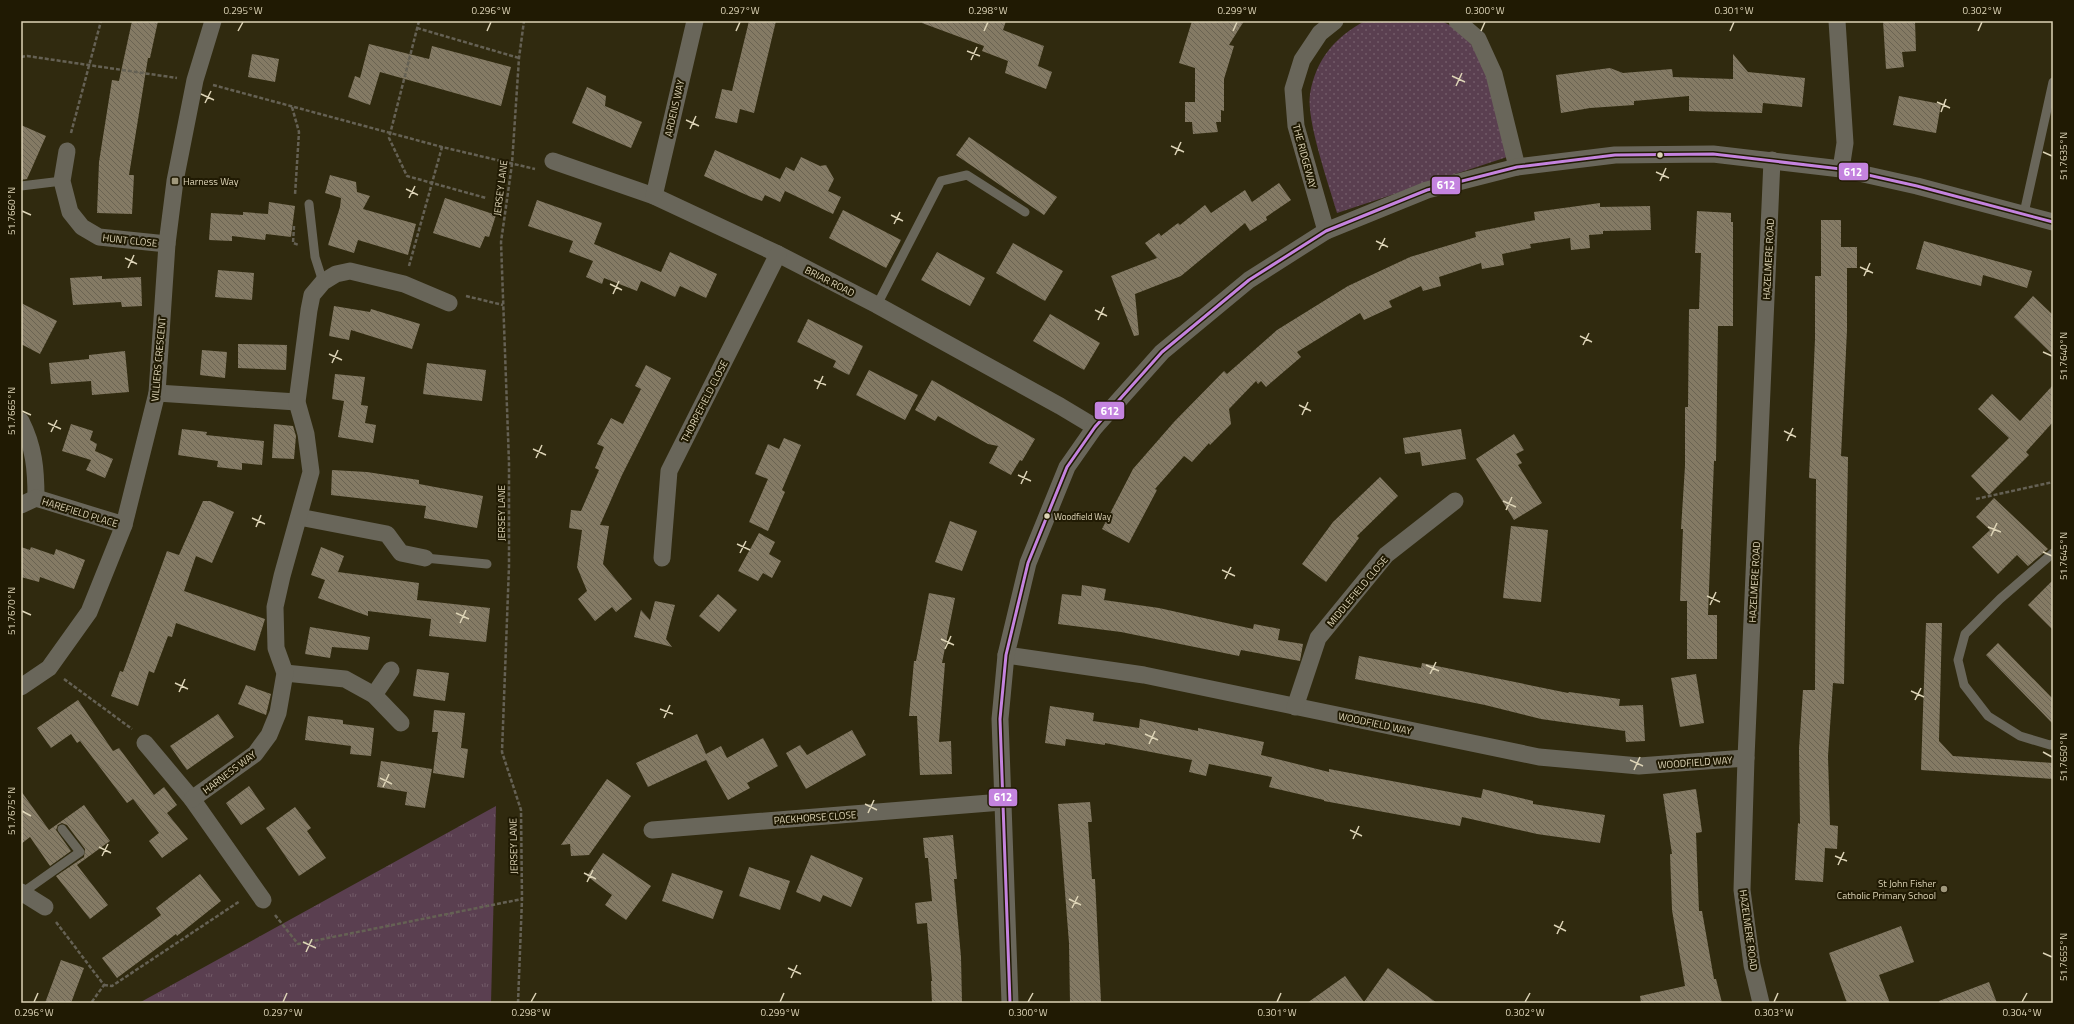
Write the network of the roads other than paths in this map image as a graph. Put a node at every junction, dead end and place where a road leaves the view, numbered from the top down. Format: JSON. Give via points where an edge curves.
{"nodes":[{"id":1,"x":212,"y":21,"type":"edge"},
{"id":2,"x":695,"y":21,"type":"edge"},
{"id":3,"x":1335,"y":21,"type":"edge"},
{"id":4,"x":1457,"y":21,"type":"edge"},
{"id":5,"x":1837,"y":21,"type":"edge"},
{"id":6,"x":2053,"y":82,"type":"edge"},
{"id":7,"x":67,"y":150,"type":"road end"},
{"id":8,"x":1772,"y":160,"type":"junction"},
{"id":9,"x":553,"y":161,"type":"dead end"},
{"id":10,"x":1517,"y":167,"type":"junction"},
{"id":11,"x":1841,"y":169,"type":"junction"},
{"id":12,"x":62,"y":181,"type":"junction"},
{"id":13,"x":21,"y":186,"type":"edge"},
{"id":14,"x":654,"y":196,"type":"junction"},
{"id":15,"x":309,"y":204,"type":"dead end"},
{"id":16,"x":1024,"y":212,"type":"dead end"},
{"id":17,"x":2024,"y":213,"type":"junction"},
{"id":18,"x":2053,"y":222,"type":"edge"},
{"id":19,"x":1326,"y":231,"type":"junction"},
{"id":20,"x":168,"y":244,"type":"junction"},
{"id":21,"x":778,"y":254,"type":"junction"},
{"id":22,"x":323,"y":282,"type":"junction"},
{"id":23,"x":450,"y":303,"type":"road end"},
{"id":24,"x":877,"y":305,"type":"junction"},
{"id":25,"x":157,"y":393,"type":"junction"},
{"id":26,"x":297,"y":402,"type":"junction"},
{"id":27,"x":21,"y":421,"type":"edge"},
{"id":28,"x":1095,"y":427,"type":"junction"},
{"id":29,"x":29,"y":501,"type":"edge"},
{"id":30,"x":1455,"y":501,"type":"dead end"},
{"id":31,"x":299,"y":517,"type":"junction"},
{"id":32,"x":124,"y":525,"type":"junction"},
{"id":33,"x":2053,"y":553,"type":"edge"},
{"id":34,"x":425,"y":558,"type":"joint"},
{"id":35,"x":662,"y":558,"type":"dead end"},
{"id":36,"x":487,"y":564,"type":"dead end"},
{"id":37,"x":1006,"y":655,"type":"junction"},
{"id":38,"x":391,"y":670,"type":"dead end"},
{"id":39,"x":284,"y":673,"type":"junction"},
{"id":40,"x":21,"y":687,"type":"edge"},
{"id":41,"x":374,"y":695,"type":"junction"},
{"id":42,"x":1295,"y":707,"type":"junction"},
{"id":43,"x":401,"y":723,"type":"dead end"},
{"id":44,"x":145,"y":743,"type":"road end"},
{"id":45,"x":2053,"y":744,"type":"edge"},
{"id":46,"x":1746,"y":758,"type":"junction"},
{"id":47,"x":192,"y":800,"type":"junction"},
{"id":48,"x":1002,"y":802,"type":"junction"},
{"id":49,"x":62,"y":829,"type":"dead end"},
{"id":50,"x":652,"y":830,"type":"dead end"},
{"id":51,"x":22,"y":892,"type":"edge"},
{"id":52,"x":259,"y":895,"type":"road end"},
{"id":53,"x":45,"y":907,"type":"road end"},
{"id":54,"x":1010,"y":1003,"type":"edge"},
{"id":55,"x":1761,"y":1003,"type":"edge"}],
"edges":[{"from":1,"to":20,"type":"street","name":"VILLIERS CRESCENT","via":[[195,80],[175,181]]},
{"from":2,"to":14,"type":"street","name":"ARDENS WAY"},
{"from":3,"to":19,"type":"street","name":"THE RIDGEWAY","via":[[1320,33],[1302,60],[1293,89],[1296,126]]},
{"from":4,"to":10,"type":"street","via":[[1478,39],[1494,74]]},
{"from":5,"to":11,"type":"street","via":[[1844,143]]},
{"from":6,"to":17,"type":"lane"},
{"from":7,"to":12,"type":"street","name":"HUNT CLOSE"},
{"from":8,"to":10,"type":"street","via":[[1713,154],[1615,154]]},
{"from":8,"to":11,"type":"street"},
{"from":8,"to":46,"type":"street","name":"HAZELMERE ROAD"},
{"from":9,"to":14,"type":"street","name":"BRIAR ROAD"},
{"from":10,"to":19,"type":"street","via":[[1427,190]]},
{"from":11,"to":17,"type":"street"},
{"from":12,"to":13,"type":"lane"},
{"from":12,"to":20,"type":"street","name":"HUNT CLOSE","via":[[70,212],[82,227],[99,237]]},
{"from":14,"to":21,"type":"street","name":"BRIAR ROAD"},
{"from":15,"to":22,"type":"lane","via":[[315,257]]},
{"from":16,"to":24,"type":"lane","via":[[966,175],[941,181]]},
{"from":17,"to":18,"type":"street"},
{"from":19,"to":28,"type":"street","via":[[1249,280],[1162,352]]},
{"from":20,"to":25,"type":"street","name":"VILLIERS CRESCENT"},
{"from":21,"to":24,"type":"street","name":"BRIAR ROAD"},
{"from":21,"to":35,"type":"street","name":"THORPEFIELD CLOSE","via":[[669,471]]},
{"from":22,"to":23,"type":"street","name":"HARNESS WAY","via":[[336,274],[350,270],[404,284]]},
{"from":22,"to":26,"type":"street","name":"HARNESS WAY","via":[[312,295]]},
{"from":24,"to":28,"type":"street","name":"BRIAR ROAD"},
{"from":25,"to":26,"type":"street"},
{"from":25,"to":32,"type":"street","name":"VILLIERS CRESCENT"},
{"from":26,"to":31,"type":"street","name":"HARNESS WAY","via":[[306,434],[311,472]]},
{"from":27,"to":29,"type":"street","name":"HAREFIELD PLACE","via":[[30,439],[36,471]]},
{"from":28,"to":37,"type":"street","via":[[1067,467],[1028,563]]},
{"from":29,"to":32,"type":"street","name":"HAREFIELD PLACE"},
{"from":30,"to":42,"type":"street","name":"MIDDLEFIELD CLOSE","via":[[1386,555],[1318,638]]},
{"from":31,"to":34,"type":"street","via":[[388,534],[401,553]]},
{"from":31,"to":39,"type":"street","name":"HARNESS WAY","via":[[275,607],[276,648]]},
{"from":32,"to":40,"type":"street","name":"VILLIERS CRESCENT","via":[[89,612],[49,668]]},
{"from":33,"to":45,"type":"lane","via":[[1964,634],[1958,660],[1964,685],[1988,716],[2020,736]]},
{"from":34,"to":36,"type":"lane"},
{"from":37,"to":42,"type":"street","name":"WOODFIELD WAY","via":[[1144,676]]},
{"from":37,"to":48,"type":"street","via":[[1000,719]]},
{"from":38,"to":41,"type":"street"},
{"from":39,"to":41,"type":"street","via":[[345,679]]},
{"from":39,"to":47,"type":"street","name":"HARNESS WAY","via":[[278,713],[269,735],[255,754]]},
{"from":41,"to":43,"type":"street"},
{"from":42,"to":46,"type":"street","name":"WOODFIELD WAY","via":[[1539,757],[1639,766]]},
{"from":44,"to":47,"type":"street","name":"HARNESS WAY"},
{"from":46,"to":55,"type":"street","name":"HAZELMERE ROAD","via":[[1742,890],[1752,965]]},
{"from":47,"to":52,"type":"street","name":"HARNESS WAY"},
{"from":48,"to":50,"type":"street","name":"PACKHORSE CLOSE"},
{"from":48,"to":54,"type":"street"},
{"from":49,"to":51,"type":"lane","via":[[80,852]]},
{"from":51,"to":53,"type":"street"}]}
